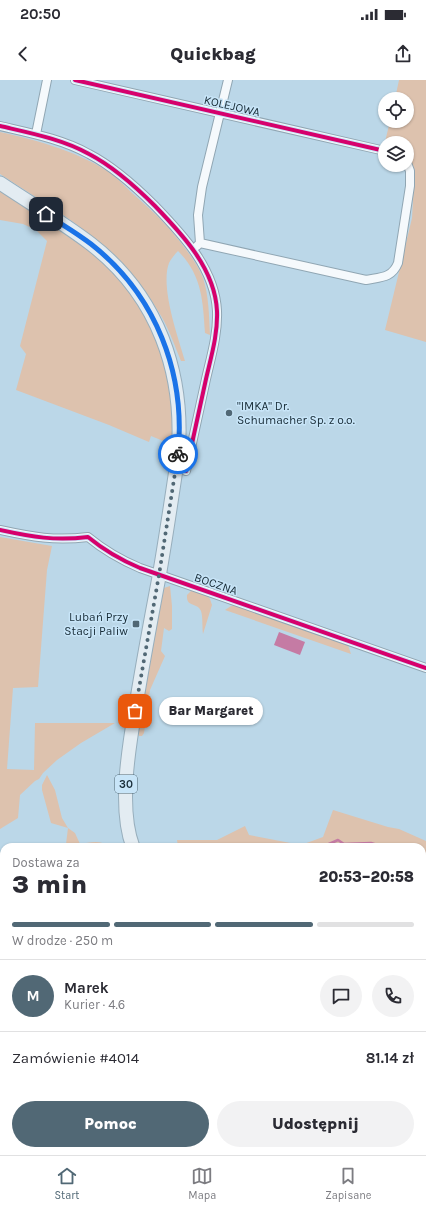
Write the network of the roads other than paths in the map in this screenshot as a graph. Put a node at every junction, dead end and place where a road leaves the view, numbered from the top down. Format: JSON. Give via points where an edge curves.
{"nodes":[{"id":1,"x":47,"y":80,"type":"edge"},
{"id":2,"x":75,"y":80,"type":"edge"},
{"id":3,"x":228,"y":80,"type":"edge"},
{"id":4,"x":220,"y":113,"type":"junction"},
{"id":5,"x":0,"y":126,"type":"edge"},
{"id":6,"x":36,"y":134,"type":"junction"},
{"id":7,"x":378,"y":149,"type":"edge"},
{"id":8,"x":410,"y":172,"type":"edge"},
{"id":9,"x":0,"y":183,"type":"edge"},
{"id":10,"x":200,"y":243,"type":"junction"},
{"id":11,"x":193,"y":250,"type":"junction"},
{"id":12,"x":186,"y":471,"type":"dead end"},
{"id":13,"x":0,"y":530,"type":"edge"},
{"id":14,"x":159,"y":575,"type":"junction"},
{"id":15,"x":426,"y":668,"type":"edge"},
{"id":16,"x":131,"y":843,"type":"edge"}],
"edges":[{"from":1,"to":6,"type":"street"},
{"from":2,"to":4,"type":"street","name":"KOLEJOWA"},
{"from":3,"to":4,"type":"street","name":"KOLEJOWA"},
{"from":4,"to":7,"type":"street","name":"KOLEJOWA"},
{"from":4,"to":10,"type":"street","name":"KOLEJOWA","via":[[202,187],[198,215]]},
{"from":5,"to":6,"type":"street"},
{"from":6,"to":11,"type":"street","via":[[75,147],[114,169],[169,220]]},
{"from":8,"to":10,"type":"street","via":[[398,263],[390,275],[366,280]]},
{"from":9,"to":14,"type":"main road","number":"30","via":[[92,245],[108,259],[135,289],[160,333],[177,388],[180,438]]},
{"from":10,"to":11,"type":"street"},
{"from":11,"to":12,"type":"street","via":[[212,286],[217,312],[215,337]]},
{"from":13,"to":14,"type":"street","name":"BOCZNA","via":[[48,539],[88,537],[115,556]]},
{"from":14,"to":15,"type":"street","name":"BOCZNA"},
{"from":14,"to":16,"type":"main road","number":"30","via":[[126,777],[127,821]]}]}
